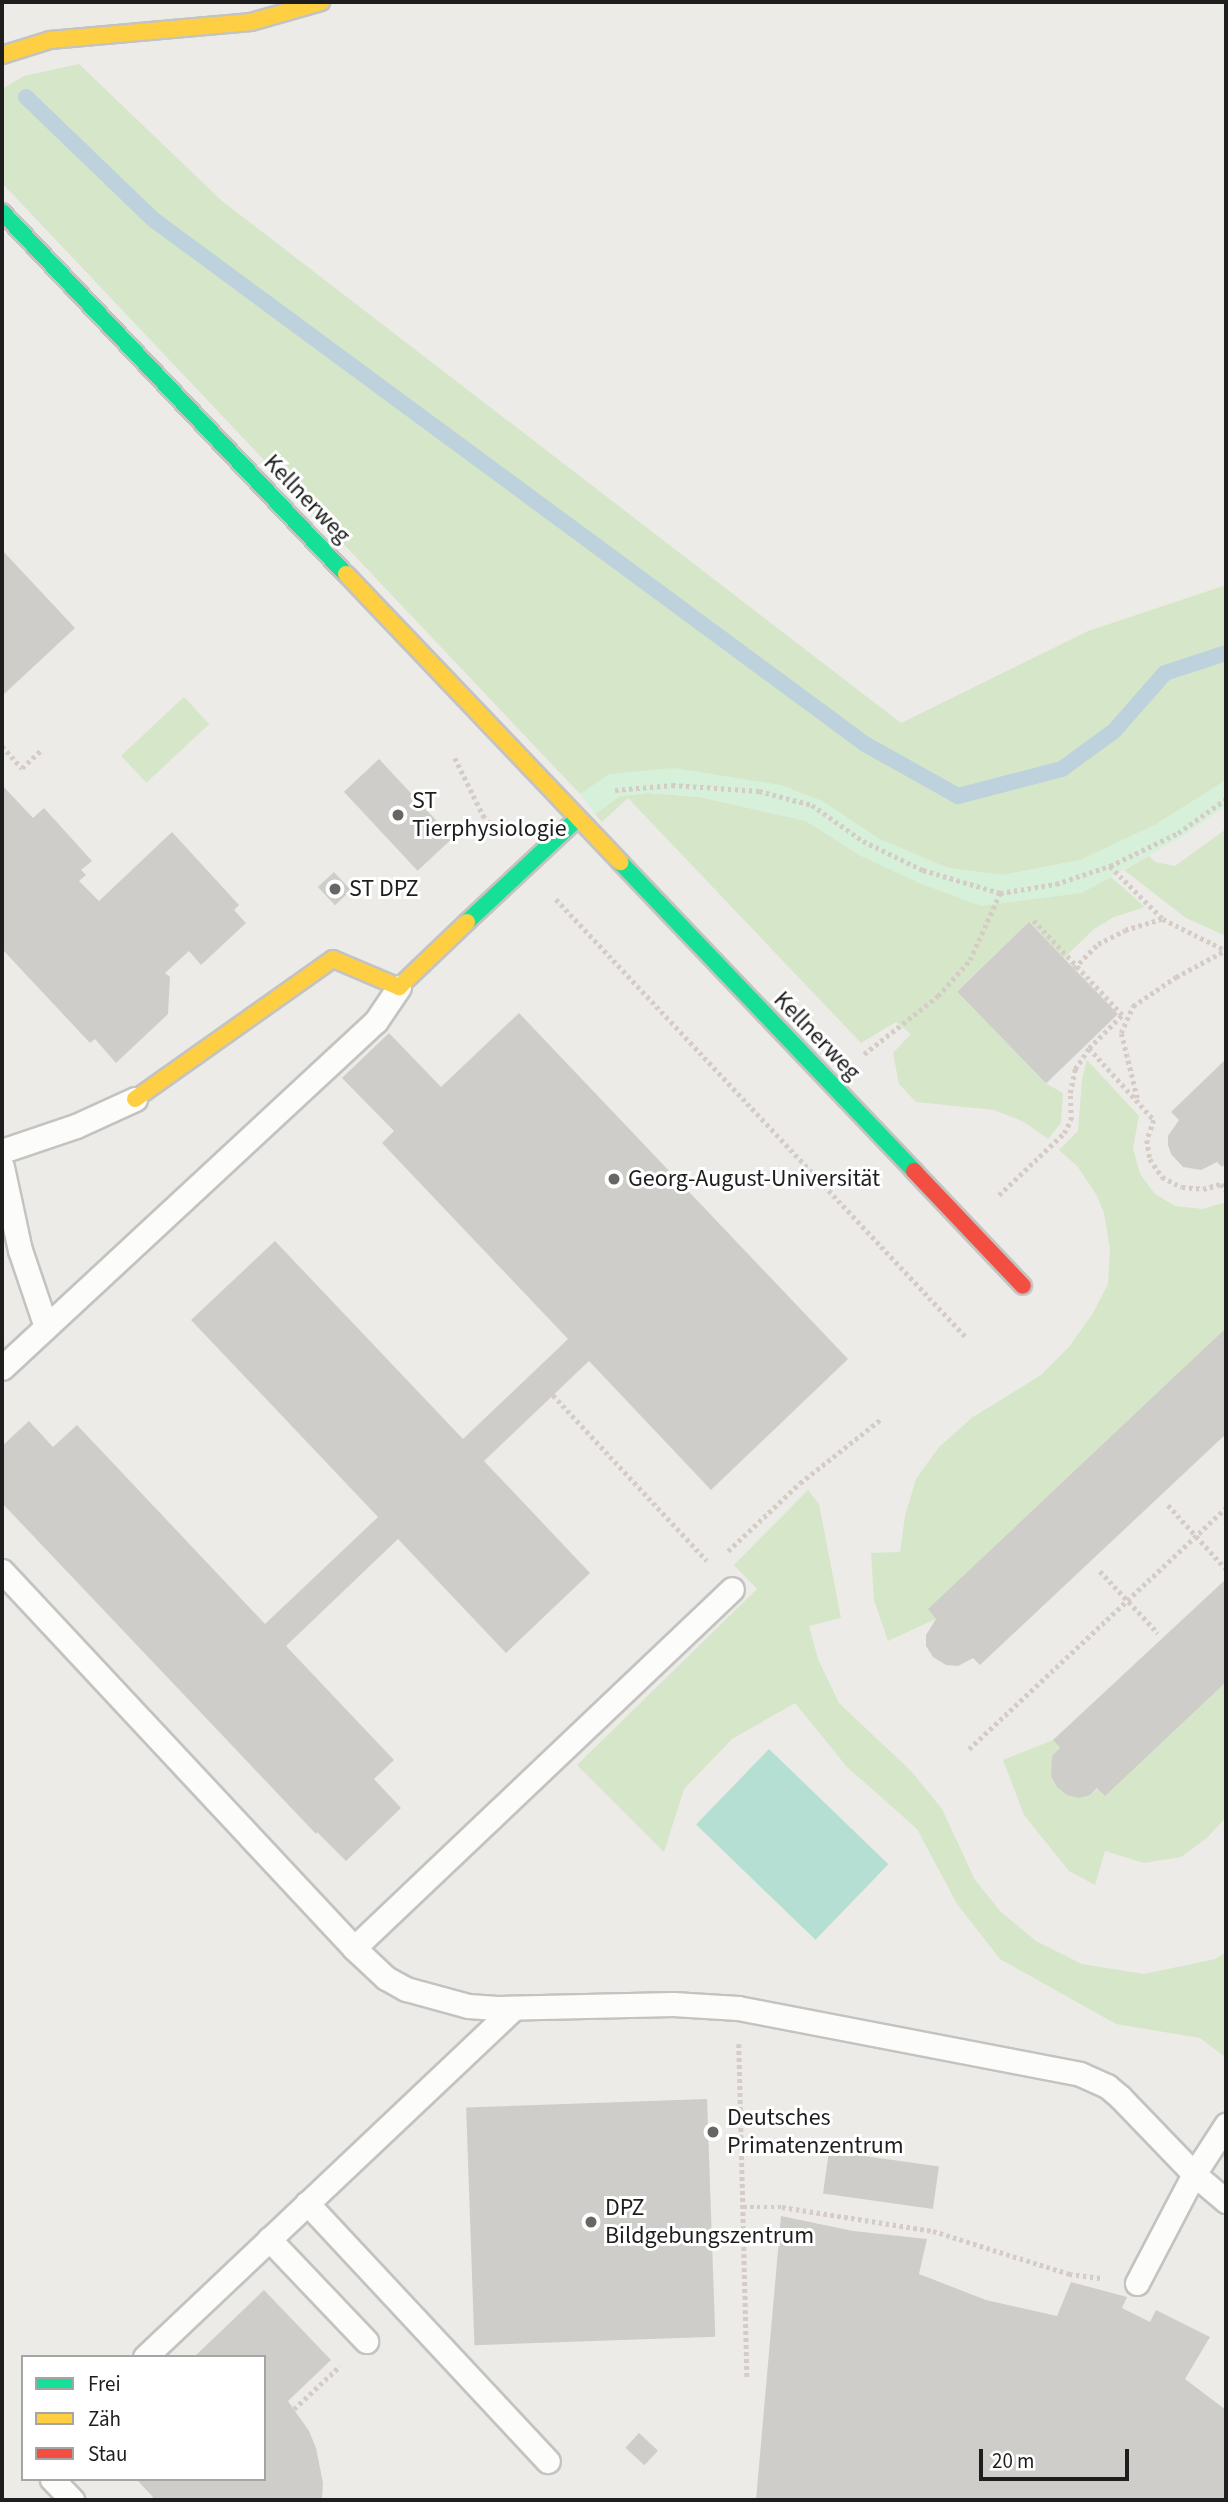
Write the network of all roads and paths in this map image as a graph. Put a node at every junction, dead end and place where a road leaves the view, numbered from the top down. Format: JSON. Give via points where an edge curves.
{"nodes":[{"id":1,"x":321,"y":2,"type":"edge"},
{"id":2,"x":2,"y":55,"type":"edge"},
{"id":3,"x":2,"y":212,"type":"edge"},
{"id":4,"x":2,"y":746,"type":"edge"},
{"id":5,"x":40,"y":751,"type":"dead end"},
{"id":6,"x":454,"y":755,"type":"dead end"},
{"id":7,"x":1226,"y":799,"type":"edge"},
{"id":8,"x":578,"y":818,"type":"junction"},
{"id":9,"x":1110,"y":866,"type":"junction"},
{"id":10,"x":526,"y":867,"type":"junction"},
{"id":11,"x":1000,"y":893,"type":"junction"},
{"id":12,"x":1032,"y":919,"type":"dead end"},
{"id":13,"x":1163,"y":919,"type":"junction"},
{"id":14,"x":1226,"y":950,"type":"edge"},
{"id":15,"x":1075,"y":966,"type":"junction"},
{"id":16,"x":400,"y":987,"type":"junction"},
{"id":17,"x":1089,"y":1048,"type":"junction"},
{"id":18,"x":829,"y":1081,"type":"junction"},
{"id":19,"x":1137,"y":1098,"type":"junction"},
{"id":20,"x":135,"y":1099,"type":"joint"},
{"id":21,"x":2,"y":1151,"type":"edge"},
{"id":22,"x":2,"y":1167,"type":"edge"},
{"id":23,"x":1226,"y":1190,"type":"edge"},
{"id":24,"x":967,"y":1226,"type":"junction"},
{"id":25,"x":1023,"y":1286,"type":"dead end"},
{"id":26,"x":46,"y":1327,"type":"junction"},
{"id":27,"x":967,"y":1338,"type":"dead end"},
{"id":28,"x":2,"y":1368,"type":"edge"},
{"id":29,"x":554,"y":1395,"type":"dead end"},
{"id":30,"x":881,"y":1419,"type":"dead end"},
{"id":31,"x":1168,"y":1505,"type":"dead end"},
{"id":32,"x":1226,"y":1508,"type":"edge"},
{"id":33,"x":1196,"y":1536,"type":"junction"},
{"id":34,"x":725,"y":1554,"type":"dead end"},
{"id":35,"x":712,"y":1567,"type":"dead end"},
{"id":36,"x":1226,"y":1569,"type":"edge"},
{"id":37,"x":2,"y":1571,"type":"edge"},
{"id":38,"x":1100,"y":1572,"type":"dead end"},
{"id":39,"x":732,"y":1589,"type":"dead end"},
{"id":40,"x":1128,"y":1601,"type":"junction"},
{"id":41,"x":1158,"y":1633,"type":"dead end"},
{"id":42,"x":970,"y":1749,"type":"dead end"},
{"id":43,"x":354,"y":1948,"type":"junction"},
{"id":44,"x":514,"y":2008,"type":"junction"},
{"id":45,"x":738,"y":2008,"type":"junction"},
{"id":46,"x":1226,"y":2125,"type":"edge"},
{"id":47,"x":1194,"y":2174,"type":"junction"},
{"id":48,"x":1226,"y":2202,"type":"edge"},
{"id":49,"x":307,"y":2203,"type":"junction"},
{"id":50,"x":743,"y":2207,"type":"junction"},
{"id":51,"x":269,"y":2239,"type":"junction"},
{"id":52,"x":1137,"y":2283,"type":"joint"},
{"id":53,"x":366,"y":2341,"type":"dead end"},
{"id":54,"x":147,"y":2355,"type":"edge"},
{"id":55,"x":747,"y":2379,"type":"dead end"},
{"id":56,"x":311,"y":2393,"type":"dead end"},
{"id":57,"x":295,"y":2409,"type":"dead end"},
{"id":58,"x":548,"y":2461,"type":"dead end"},
{"id":59,"x":54,"y":2481,"type":"edge"},
{"id":60,"x":72,"y":2500,"type":"edge"}],
"edges":[{"from":1,"to":2,"type":"street","via":[[251,22],[62,38]]},
{"from":3,"to":8,"type":"street","name":"Kellnerweg"},
{"from":4,"to":5,"type":"path","via":[[22,768]]},
{"from":6,"to":10,"type":"path","via":[[483,815]]},
{"from":7,"to":9,"type":"path","via":[[1178,833]]},
{"from":8,"to":10,"type":"street"},
{"from":8,"to":11,"type":"path","via":[[618,787],[672,785],[759,791],[811,805],[863,841],[923,870]]},
{"from":8,"to":18,"type":"street","name":"Kellnerweg"},
{"from":9,"to":11,"type":"path","via":[[1056,884]]},
{"from":9,"to":13,"type":"path"},
{"from":10,"to":16,"type":"street"},
{"from":10,"to":27,"type":"path"},
{"from":11,"to":18,"type":"path","via":[[970,960],[938,996]]},
{"from":12,"to":15,"type":"path"},
{"from":13,"to":14,"type":"path"},
{"from":13,"to":15,"type":"path","via":[[1098,944]]},
{"from":14,"to":19,"type":"path","via":[[1133,1006],[1121,1033]]},
{"from":15,"to":17,"type":"path","via":[[1122,1014]]},
{"from":16,"to":20,"type":"street","via":[[333,959]]},
{"from":16,"to":26,"type":"lane","via":[[376,1021]]},
{"from":17,"to":19,"type":"path"},
{"from":17,"to":24,"type":"path","via":[[1075,1069],[1071,1120],[1064,1133]]},
{"from":18,"to":24,"type":"street","name":"Kellnerweg"},
{"from":19,"to":23,"type":"path","via":[[1154,1120],[1147,1140],[1150,1159],[1162,1178],[1182,1187],[1203,1189],[1221,1184]]},
{"from":20,"to":21,"type":"lane","via":[[76,1126]]},
{"from":22,"to":26,"type":"lane","via":[[20,1251]]},
{"from":24,"to":25,"type":"street","name":"Kellnerweg"},
{"from":26,"to":28,"type":"lane"},
{"from":29,"to":35,"type":"path"},
{"from":30,"to":34,"type":"path","via":[[800,1483]]},
{"from":31,"to":33,"type":"path"},
{"from":32,"to":33,"type":"path"},
{"from":33,"to":36,"type":"path"},
{"from":33,"to":40,"type":"path"},
{"from":37,"to":43,"type":"lane"},
{"from":38,"to":40,"type":"path"},
{"from":39,"to":43,"type":"lane"},
{"from":40,"to":41,"type":"path"},
{"from":40,"to":42,"type":"path"},
{"from":43,"to":44,"type":"lane","via":[[386,1978],[425,1996],[468,2006]]},
{"from":44,"to":45,"type":"lane","via":[[640,2004]]},
{"from":44,"to":49,"type":"lane"},
{"from":45,"to":47,"type":"lane","via":[[1092,2078],[1120,2097]]},
{"from":45,"to":50,"type":"path"},
{"from":46,"to":47,"type":"lane"},
{"from":47,"to":48,"type":"lane"},
{"from":47,"to":52,"type":"lane"},
{"from":49,"to":51,"type":"lane"},
{"from":49,"to":58,"type":"lane"},
{"from":50,"to":52,"type":"path","via":[[782,2207],[933,2231],[1069,2274]]},
{"from":50,"to":55,"type":"path"},
{"from":51,"to":53,"type":"lane"},
{"from":51,"to":54,"type":"lane"},
{"from":56,"to":57,"type":"path"},
{"from":59,"to":60,"type":"lane"}]}
